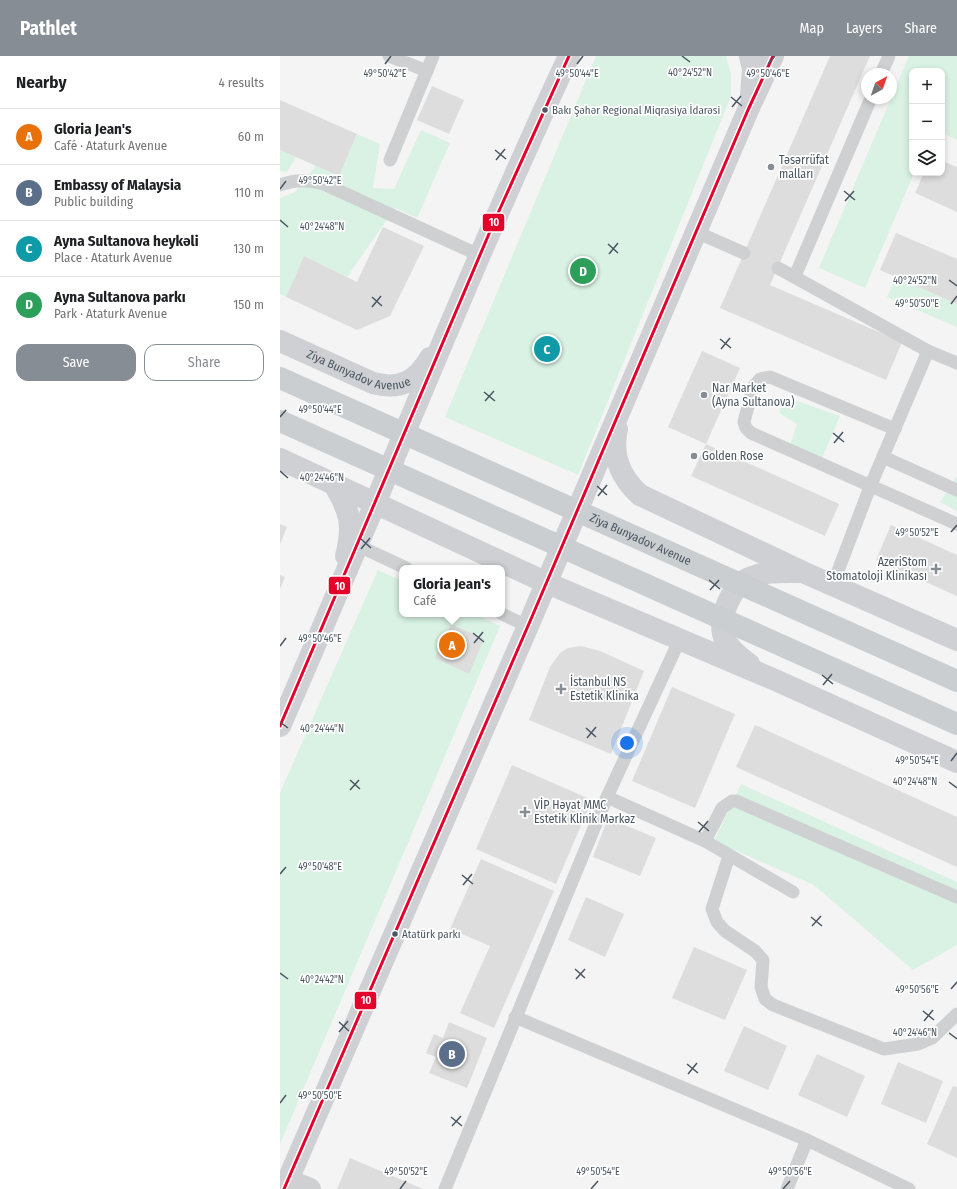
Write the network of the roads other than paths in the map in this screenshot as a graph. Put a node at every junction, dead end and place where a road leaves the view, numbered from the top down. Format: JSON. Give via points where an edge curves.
{"nodes":[{"id":1,"x":389,"y":56,"type":"edge"},
{"id":2,"x":433,"y":56,"type":"edge"},
{"id":3,"x":750,"y":56,"type":"edge"},
{"id":4,"x":773,"y":56,"type":"edge"},
{"id":5,"x":889,"y":56,"type":"edge"},
{"id":6,"x":566,"y":57,"type":"edge"},
{"id":7,"x":884,"y":68,"type":"edge"},
{"id":8,"x":427,"y":71,"type":"junction"},
{"id":9,"x":868,"y":104,"type":"edge"},
{"id":10,"x":748,"y":110,"type":"junction"},
{"id":11,"x":390,"y":160,"type":"dead end"},
{"id":12,"x":280,"y":185,"type":"edge"},
{"id":13,"x":696,"y":232,"type":"junction"},
{"id":14,"x":744,"y":254,"type":"dead end"},
{"id":15,"x":481,"y":256,"type":"junction"},
{"id":16,"x":778,"y":268,"type":"dead end"},
{"id":17,"x":795,"y":276,"type":"junction"},
{"id":18,"x":454,"y":317,"type":"junction"},
{"id":19,"x":280,"y":341,"type":"edge"},
{"id":20,"x":928,"y":351,"type":"junction"},
{"id":21,"x":957,"y":363,"type":"edge"},
{"id":22,"x":280,"y":378,"type":"edge"},
{"id":23,"x":624,"y":403,"type":"junction"},
{"id":24,"x":280,"y":421,"type":"edge"},
{"id":25,"x":895,"y":429,"type":"junction"},
{"id":26,"x":883,"y":457,"type":"junction"},
{"id":27,"x":280,"y":459,"type":"edge"},
{"id":28,"x":333,"y":483,"type":"junction"},
{"id":29,"x":870,"y":487,"type":"junction"},
{"id":30,"x":957,"y":490,"type":"edge"},
{"id":31,"x":376,"y":504,"type":"junction"},
{"id":32,"x":957,"y":524,"type":"edge"},
{"id":33,"x":358,"y":546,"type":"junction"},
{"id":34,"x":399,"y":565,"type":"edge"},
{"id":35,"x":805,"y":573,"type":"junction"},
{"id":36,"x":547,"y":583,"type":"junction"},
{"id":37,"x":833,"y":584,"type":"junction"},
{"id":38,"x":335,"y":600,"type":"junction"},
{"id":39,"x":505,"y":615,"type":"edge"},
{"id":40,"x":527,"y":626,"type":"junction"},
{"id":41,"x":680,"y":639,"type":"junction"},
{"id":42,"x":957,"y":640,"type":"edge"},
{"id":43,"x":773,"y":680,"type":"junction"},
{"id":44,"x":957,"y":681,"type":"edge"},
{"id":45,"x":957,"y":724,"type":"edge"},
{"id":46,"x":280,"y":726,"type":"edge"},
{"id":47,"x":957,"y":762,"type":"edge"},
{"id":48,"x":608,"y":797,"type":"junction"},
{"id":49,"x":705,"y":841,"type":"junction"},
{"id":50,"x":729,"y":856,"type":"junction"},
{"id":51,"x":793,"y":892,"type":"dead end"},
{"id":52,"x":957,"y":897,"type":"edge"},
{"id":53,"x":957,"y":1014,"type":"edge"},
{"id":54,"x":515,"y":1017,"type":"junction"},
{"id":55,"x":807,"y":1140,"type":"junction"},
{"id":56,"x":286,"y":1184,"type":"edge"},
{"id":57,"x":310,"y":1189,"type":"edge"},
{"id":58,"x":445,"y":1189,"type":"edge"},
{"id":59,"x":787,"y":1189,"type":"edge"},
{"id":60,"x":909,"y":1189,"type":"edge"}],
"edges":[{"from":1,"to":8,"type":"lane"},
{"from":2,"to":8,"type":"lane"},
{"from":3,"to":10,"type":"main road","via":[[753,88]]},
{"from":4,"to":10,"type":"main road"},
{"from":5,"to":7,"type":"lane"},
{"from":6,"to":15,"type":"main road"},
{"from":8,"to":11,"type":"lane"},
{"from":9,"to":17,"type":"lane"},
{"from":10,"to":13,"type":"main road"},
{"from":12,"to":15,"type":"lane","via":[[308,180],[324,184]]},
{"from":13,"to":14,"type":"lane"},
{"from":13,"to":23,"type":"main road"},
{"from":15,"to":18,"type":"main road"},
{"from":16,"to":17,"type":"lane"},
{"from":17,"to":20,"type":"lane"},
{"from":18,"to":19,"type":"main road","name":"Ziya Bunyadov Avenue","via":[[419,374],[408,382],[394,386],[374,383]]},
{"from":18,"to":31,"type":"main road"},
{"from":20,"to":21,"type":"lane"},
{"from":20,"to":25,"type":"lane"},
{"from":22,"to":44,"type":"main road","name":"Ziya Bunyadov Avenue","bridge":true},
{"from":23,"to":35,"type":"main road","via":[[614,439],[618,463],[628,485],[653,502]]},
{"from":23,"to":36,"type":"main road"},
{"from":24,"to":45,"type":"main road","bridge":true},
{"from":25,"to":26,"type":"lane"},
{"from":25,"to":29,"type":"lane","via":[[770,377],[760,379],[753,387],[744,422],[751,433]]},
{"from":26,"to":29,"type":"lane"},
{"from":26,"to":30,"type":"lane"},
{"from":27,"to":28,"type":"main road"},
{"from":28,"to":31,"type":"main road"},
{"from":28,"to":38,"type":"main road","via":[[349,515],[351,537]]},
{"from":29,"to":32,"type":"lane"},
{"from":29,"to":37,"type":"lane"},
{"from":31,"to":33,"type":"main road"},
{"from":31,"to":36,"type":"main road"},
{"from":33,"to":34,"type":"lane"},
{"from":33,"to":38,"type":"main road"},
{"from":35,"to":37,"type":"main road"},
{"from":35,"to":43,"type":"main road","via":[[776,572],[747,579],[735,589],[722,621],[723,634],[731,649]]},
{"from":36,"to":40,"type":"main road"},
{"from":36,"to":41,"type":"main road"},
{"from":37,"to":42,"type":"main road"},
{"from":38,"to":46,"type":"main road"},
{"from":39,"to":40,"type":"lane"},
{"from":40,"to":56,"type":"main road"},
{"from":41,"to":43,"type":"main road"},
{"from":41,"to":48,"type":"lane"},
{"from":43,"to":47,"type":"main road"},
{"from":48,"to":49,"type":"lane"},
{"from":48,"to":54,"type":"lane"},
{"from":49,"to":50,"type":"lane"},
{"from":49,"to":52,"type":"lane","via":[[722,808],[732,800]]},
{"from":50,"to":51,"type":"lane"},
{"from":50,"to":53,"type":"lane","via":[[712,909],[717,922],[763,960],[761,987],[765,999],[773,1005],[884,1049],[918,1044],[932,1038]]},
{"from":54,"to":55,"type":"lane"},
{"from":54,"to":58,"type":"lane"},
{"from":55,"to":59,"type":"lane"},
{"from":55,"to":60,"type":"lane"},
{"from":56,"to":57,"type":"street"}]}
